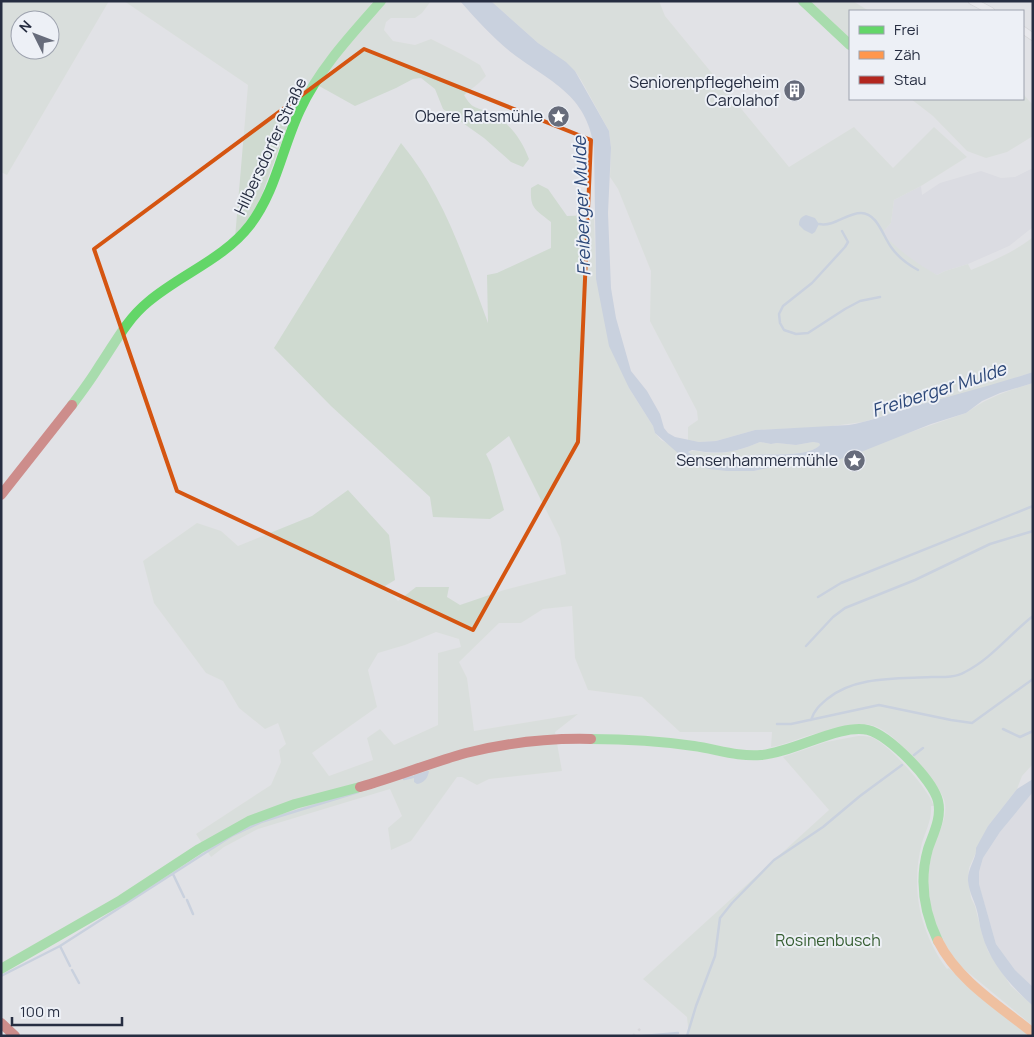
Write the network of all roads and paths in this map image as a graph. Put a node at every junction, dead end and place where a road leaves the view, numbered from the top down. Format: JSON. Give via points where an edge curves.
{"nodes":[{"id":1,"x":381,"y":1,"type":"edge"},
{"id":2,"x":803,"y":1,"type":"edge"},
{"id":3,"x":972,"y":1,"type":"edge"},
{"id":4,"x":989,"y":10,"type":"edge"},
{"id":5,"x":849,"y":44,"type":"edge"},
{"id":6,"x":1,"y":495,"type":"edge"},
{"id":7,"x":1,"y":969,"type":"edge"},
{"id":8,"x":1,"y":1023,"type":"edge"},
{"id":9,"x":1033,"y":1033,"type":"edge"},
{"id":10,"x":15,"y":1036,"type":"edge"}],
"edges":[{"from":1,"to":6,"type":"street","name":"Hilbersdorfer Straße","via":[[344,44],[309,94],[262,204],[250,224],[225,250],[160,292],[134,315],[94,374]]},
{"from":2,"to":5,"type":"street"},
{"from":3,"to":4,"type":"street"},
{"from":7,"to":9,"type":"street","via":[[249,821],[300,801],[375,783],[477,750],[572,739],[607,739],[662,742],[754,756],[770,755],[864,729],[886,739],[930,784],[937,797],[938,816],[927,854],[923,887],[929,921],[940,948],[960,972]]},
{"from":8,"to":10,"type":"street"}]}
